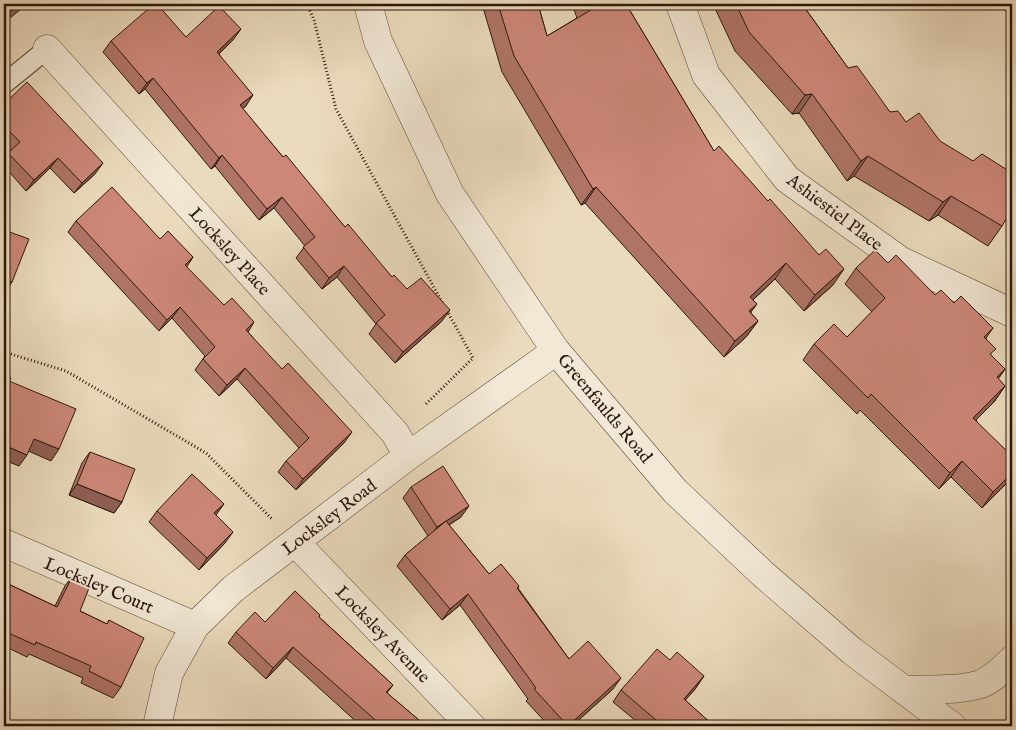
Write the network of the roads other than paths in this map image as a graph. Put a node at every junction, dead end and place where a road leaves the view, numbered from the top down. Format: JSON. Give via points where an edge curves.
{"nodes":[{"id":1,"x":368,"y":4,"type":"edge"},
{"id":2,"x":680,"y":4,"type":"edge"},
{"id":3,"x":47,"y":49,"type":"joint"},
{"id":4,"x":4,"y":84,"type":"edge"},
{"id":5,"x":1012,"y":313,"type":"edge"},
{"id":6,"x":556,"y":351,"type":"junction"},
{"id":7,"x":402,"y":444,"type":"junction"},
{"id":8,"x":295,"y":542,"type":"junction"},
{"id":9,"x":4,"y":543,"type":"edge"},
{"id":10,"x":195,"y":626,"type":"junction"},
{"id":11,"x":1012,"y":660,"type":"edge"},
{"id":12,"x":904,"y":690,"type":"junction"},
{"id":13,"x":157,"y":726,"type":"edge"},
{"id":14,"x":472,"y":726,"type":"edge"},
{"id":15,"x":952,"y":726,"type":"edge"}],
"edges":[{"from":1,"to":6,"type":"street","name":"Greenfaulds Road","via":[[378,41],[450,194]]},
{"from":2,"to":5,"type":"street","name":"Ashiestiel Place","via":[[706,75],[787,179],[901,261]]},
{"from":3,"to":4,"type":"lane"},
{"from":3,"to":7,"type":"street","name":"Locksley Place"},
{"from":6,"to":7,"type":"street","name":"Locksley Road"},
{"from":6,"to":12,"type":"street","name":"Greenfaulds Road","via":[[675,491],[763,574],[852,651]]},
{"from":7,"to":8,"type":"street","name":"Locksley Road"},
{"from":8,"to":10,"type":"street","name":"Locksley Road","via":[[233,590]]},
{"from":8,"to":14,"type":"street","name":"Locksley Avenue"},
{"from":9,"to":10,"type":"street","name":"Locksley Court"},
{"from":10,"to":13,"type":"street","name":"Locksley Road","via":[[170,673]]},
{"from":11,"to":12,"type":"street","via":[[997,675],[982,683],[963,688]]},
{"from":12,"to":15,"type":"street","name":"Greenfaulds Road"}]}
